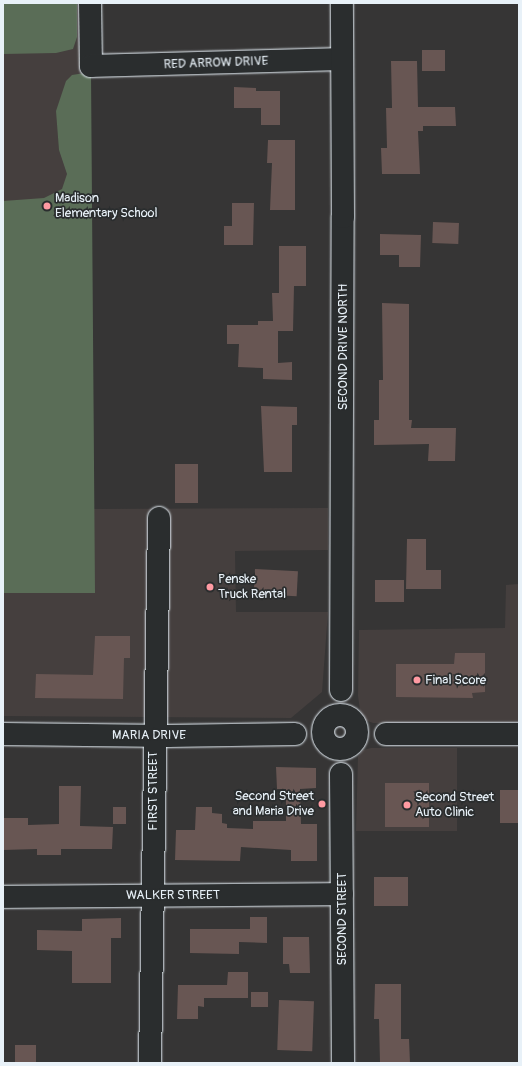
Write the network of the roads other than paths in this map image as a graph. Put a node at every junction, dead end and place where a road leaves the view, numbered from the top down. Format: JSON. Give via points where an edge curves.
{"nodes":[{"id":1,"x":90,"y":3,"type":"edge"},
{"id":2,"x":342,"y":3,"type":"edge"},
{"id":3,"x":342,"y":59,"type":"junction"},
{"id":4,"x":159,"y":518,"type":"dead end"},
{"id":5,"x":339,"y":732,"type":"junction"},
{"id":6,"x":3,"y":734,"type":"edge"},
{"id":7,"x":519,"y":734,"type":"edge"},
{"id":8,"x":154,"y":736,"type":"junction"},
{"id":9,"x":342,"y":894,"type":"junction"},
{"id":10,"x":153,"y":895,"type":"junction"},
{"id":11,"x":3,"y":897,"type":"edge"},
{"id":12,"x":150,"y":1063,"type":"edge"},
{"id":13,"x":343,"y":1063,"type":"edge"}],
"edges":[{"from":1,"to":3,"type":"street","name":"RED ARROW DRIVE","via":[[90,66]]},
{"from":2,"to":3,"type":"street","name":"SECOND DRIVE NORTH"},
{"from":3,"to":5,"type":"street","name":"SECOND DRIVE NORTH","via":[[344,224],[341,690],[334,701]]},
{"from":4,"to":8,"type":"street","name":"FIRST STREET"},
{"from":5,"to":7,"type":"street","via":[[376,739],[386,734]]},
{"from":5,"to":8,"type":"street","name":"MARIA DRIVE","via":[[310,724],[295,734]]},
{"from":5,"to":9,"type":"street","name":"SECOND STREET","via":[[332,759],[341,774]]},
{"from":6,"to":8,"type":"street","name":"MARIA DRIVE"},
{"from":8,"to":10,"type":"street","name":"FIRST STREET"},
{"from":9,"to":10,"type":"street","name":"WALKER STREET"},
{"from":9,"to":13,"type":"street","name":"SECOND STREET"},
{"from":10,"to":11,"type":"street","name":"WALKER STREET"},
{"from":10,"to":12,"type":"street","name":"FIRST STREET"}]}
